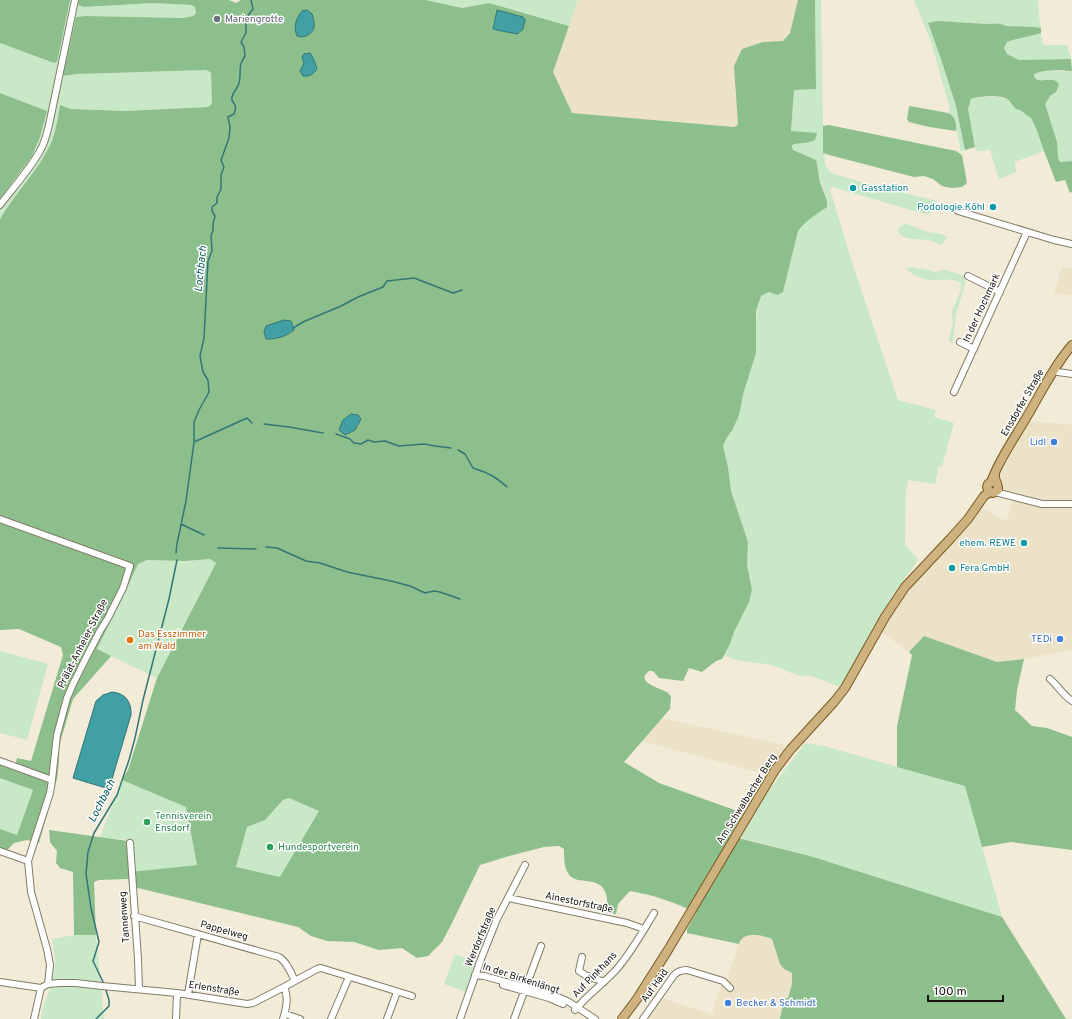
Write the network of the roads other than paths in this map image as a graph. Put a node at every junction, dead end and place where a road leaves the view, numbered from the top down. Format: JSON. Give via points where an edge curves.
{"nodes":[{"id":1,"x":75,"y":0,"type":"edge"},
{"id":2,"x":0,"y":205,"type":"edge"},
{"id":3,"x":958,"y":211,"type":"dead end"},
{"id":4,"x":1027,"y":232,"type":"junction"},
{"id":5,"x":1072,"y":244,"type":"edge"},
{"id":6,"x":968,"y":276,"type":"dead end"},
{"id":7,"x":1000,"y":292,"type":"junction"},
{"id":8,"x":960,"y":342,"type":"dead end"},
{"id":9,"x":1072,"y":345,"type":"edge"},
{"id":10,"x":974,"y":348,"type":"junction"},
{"id":11,"x":1054,"y":370,"type":"junction"},
{"id":12,"x":1072,"y":374,"type":"edge"},
{"id":13,"x":954,"y":392,"type":"dead end"},
{"id":14,"x":993,"y":487,"type":"junction"},
{"id":15,"x":1072,"y":504,"type":"edge"},
{"id":16,"x":0,"y":518,"type":"edge"},
{"id":17,"x":1050,"y":679,"type":"dead end"},
{"id":18,"x":1072,"y":701,"type":"edge"},
{"id":19,"x":0,"y":761,"type":"edge"},
{"id":20,"x":52,"y":780,"type":"junction"},
{"id":21,"x":130,"y":843,"type":"dead end"},
{"id":22,"x":0,"y":851,"type":"edge"},
{"id":23,"x":28,"y":861,"type":"junction"},
{"id":24,"x":525,"y":865,"type":"dead end"},
{"id":25,"x":508,"y":898,"type":"junction"},
{"id":26,"x":654,"y":913,"type":"dead end"},
{"id":27,"x":134,"y":916,"type":"junction"},
{"id":28,"x":644,"y":929,"type":"junction"},
{"id":29,"x":198,"y":934,"type":"junction"},
{"id":30,"x":541,"y":946,"type":"dead end"},
{"id":31,"x":582,"y":957,"type":"dead end"},
{"id":32,"x":475,"y":975,"type":"junction"},
{"id":33,"x":349,"y":977,"type":"junction"},
{"id":34,"x":295,"y":981,"type":"junction"},
{"id":35,"x":0,"y":982,"type":"edge"},
{"id":36,"x":604,"y":982,"type":"junction"},
{"id":37,"x":48,"y":984,"type":"junction"},
{"id":38,"x":284,"y":987,"type":"junction"},
{"id":39,"x":41,"y":988,"type":"junction"},
{"id":40,"x":730,"y":988,"type":"dead end"},
{"id":41,"x":139,"y":989,"type":"junction"},
{"id":42,"x":525,"y":989,"type":"junction"},
{"id":43,"x":397,"y":992,"type":"junction"},
{"id":44,"x":177,"y":993,"type":"junction"},
{"id":45,"x":188,"y":994,"type":"junction"},
{"id":46,"x":412,"y":996,"type":"dead end"},
{"id":47,"x":576,"y":1009,"type":"junction"},
{"id":48,"x":284,"y":1017,"type":"edge"},
{"id":49,"x":34,"y":1019,"type":"edge"},
{"id":50,"x":176,"y":1019,"type":"edge"},
{"id":51,"x":300,"y":1019,"type":"edge"},
{"id":52,"x":331,"y":1019,"type":"edge"},
{"id":53,"x":387,"y":1019,"type":"edge"},
{"id":54,"x":460,"y":1019,"type":"edge"},
{"id":55,"x":514,"y":1019,"type":"edge"},
{"id":56,"x":588,"y":1019,"type":"edge"},
{"id":57,"x":595,"y":1019,"type":"edge"},
{"id":58,"x":622,"y":1019,"type":"edge"},
{"id":59,"x":643,"y":1019,"type":"edge"}],
"edges":[{"from":1,"to":2,"type":"street","via":[[46,136],[35,159]]},
{"from":3,"to":4,"type":"street"},
{"from":4,"to":5,"type":"street"},
{"from":4,"to":7,"type":"street","name":"In der Hochmark"},
{"from":6,"to":7,"type":"street"},
{"from":7,"to":10,"type":"street","name":"In der Hochmark"},
{"from":8,"to":10,"type":"street"},
{"from":9,"to":11,"type":"main road","name":"Ensdorfer Straße"},
{"from":10,"to":13,"type":"street","name":"In der Hochmark"},
{"from":11,"to":12,"type":"street"},
{"from":11,"to":14,"type":"main road","name":"Ensdorfer Straße","via":[[995,473]]},
{"from":14,"to":15,"type":"street","via":[[1013,497],[1048,504]]},
{"from":14,"to":58,"type":"main road","name":"Am Schwalbacher Berg","via":[[898,595],[845,688],[775,770],[668,950]]},
{"from":16,"to":20,"type":"street","name":"Prälat-Anheier-Straße","via":[[130,566],[123,588],[73,684],[56,742]]},
{"from":17,"to":18,"type":"street"},
{"from":19,"to":20,"type":"street"},
{"from":20,"to":23,"type":"street","name":"Prälat-Anheier-Straße"},
{"from":21,"to":27,"type":"street","name":"Tannenweg"},
{"from":22,"to":23,"type":"street"},
{"from":23,"to":37,"type":"street","name":"Prälat-Anheier-Straße","via":[[32,892],[50,965]]},
{"from":24,"to":25,"type":"street","name":"Werdorfstraße"},
{"from":25,"to":28,"type":"street","name":"Ainestorfstraße","via":[[627,923]]},
{"from":25,"to":32,"type":"street","name":"Werdorfstraße"},
{"from":26,"to":28,"type":"street","name":"Auf Pinkhans"},
{"from":27,"to":29,"type":"street","name":"Pappelweg"},
{"from":27,"to":41,"type":"street","name":"Tannenweg"},
{"from":28,"to":36,"type":"street","name":"Auf Pinkhans","via":[[624,960]]},
{"from":29,"to":34,"type":"street","name":"Pappelweg","via":[[279,957],[286,963]]},
{"from":29,"to":45,"type":"street"},
{"from":30,"to":42,"type":"street"},
{"from":31,"to":36,"type":"street","via":[[579,971]]},
{"from":32,"to":42,"type":"street","name":"In der Birkenlängt"},
{"from":32,"to":54,"type":"street","name":"Werdorfstraße"},
{"from":33,"to":34,"type":"street","name":"Erlenstraße","via":[[321,968]]},
{"from":33,"to":43,"type":"street","name":"Erlenstraße"},
{"from":33,"to":52,"type":"street"},
{"from":34,"to":38,"type":"street","name":"Erlenstraße"},
{"from":35,"to":39,"type":"street"},
{"from":36,"to":47,"type":"street","name":"Auf Pinkhans"},
{"from":37,"to":39,"type":"street"},
{"from":37,"to":41,"type":"street","name":"Erlenstraße","via":[[76,983]]},
{"from":38,"to":45,"type":"street","name":"Erlenstraße","via":[[250,1004]]},
{"from":38,"to":48,"type":"street"},
{"from":39,"to":49,"type":"street"},
{"from":40,"to":59,"type":"street","name":"Auf Haid","via":[[723,981],[682,970],[674,975]]},
{"from":41,"to":44,"type":"street","name":"Erlenstraße"},
{"from":42,"to":47,"type":"street","name":"In der Birkenlängt"},
{"from":42,"to":55,"type":"street"},
{"from":43,"to":46,"type":"street","name":"Erlenstraße"},
{"from":43,"to":53,"type":"street"},
{"from":44,"to":45,"type":"street","name":"Erlenstraße"},
{"from":44,"to":50,"type":"street"},
{"from":47,"to":56,"type":"street","name":"In der Birkenlängt"},
{"from":47,"to":57,"type":"street","name":"In der Birkenlängt"},
{"from":48,"to":51,"type":"street"}]}
